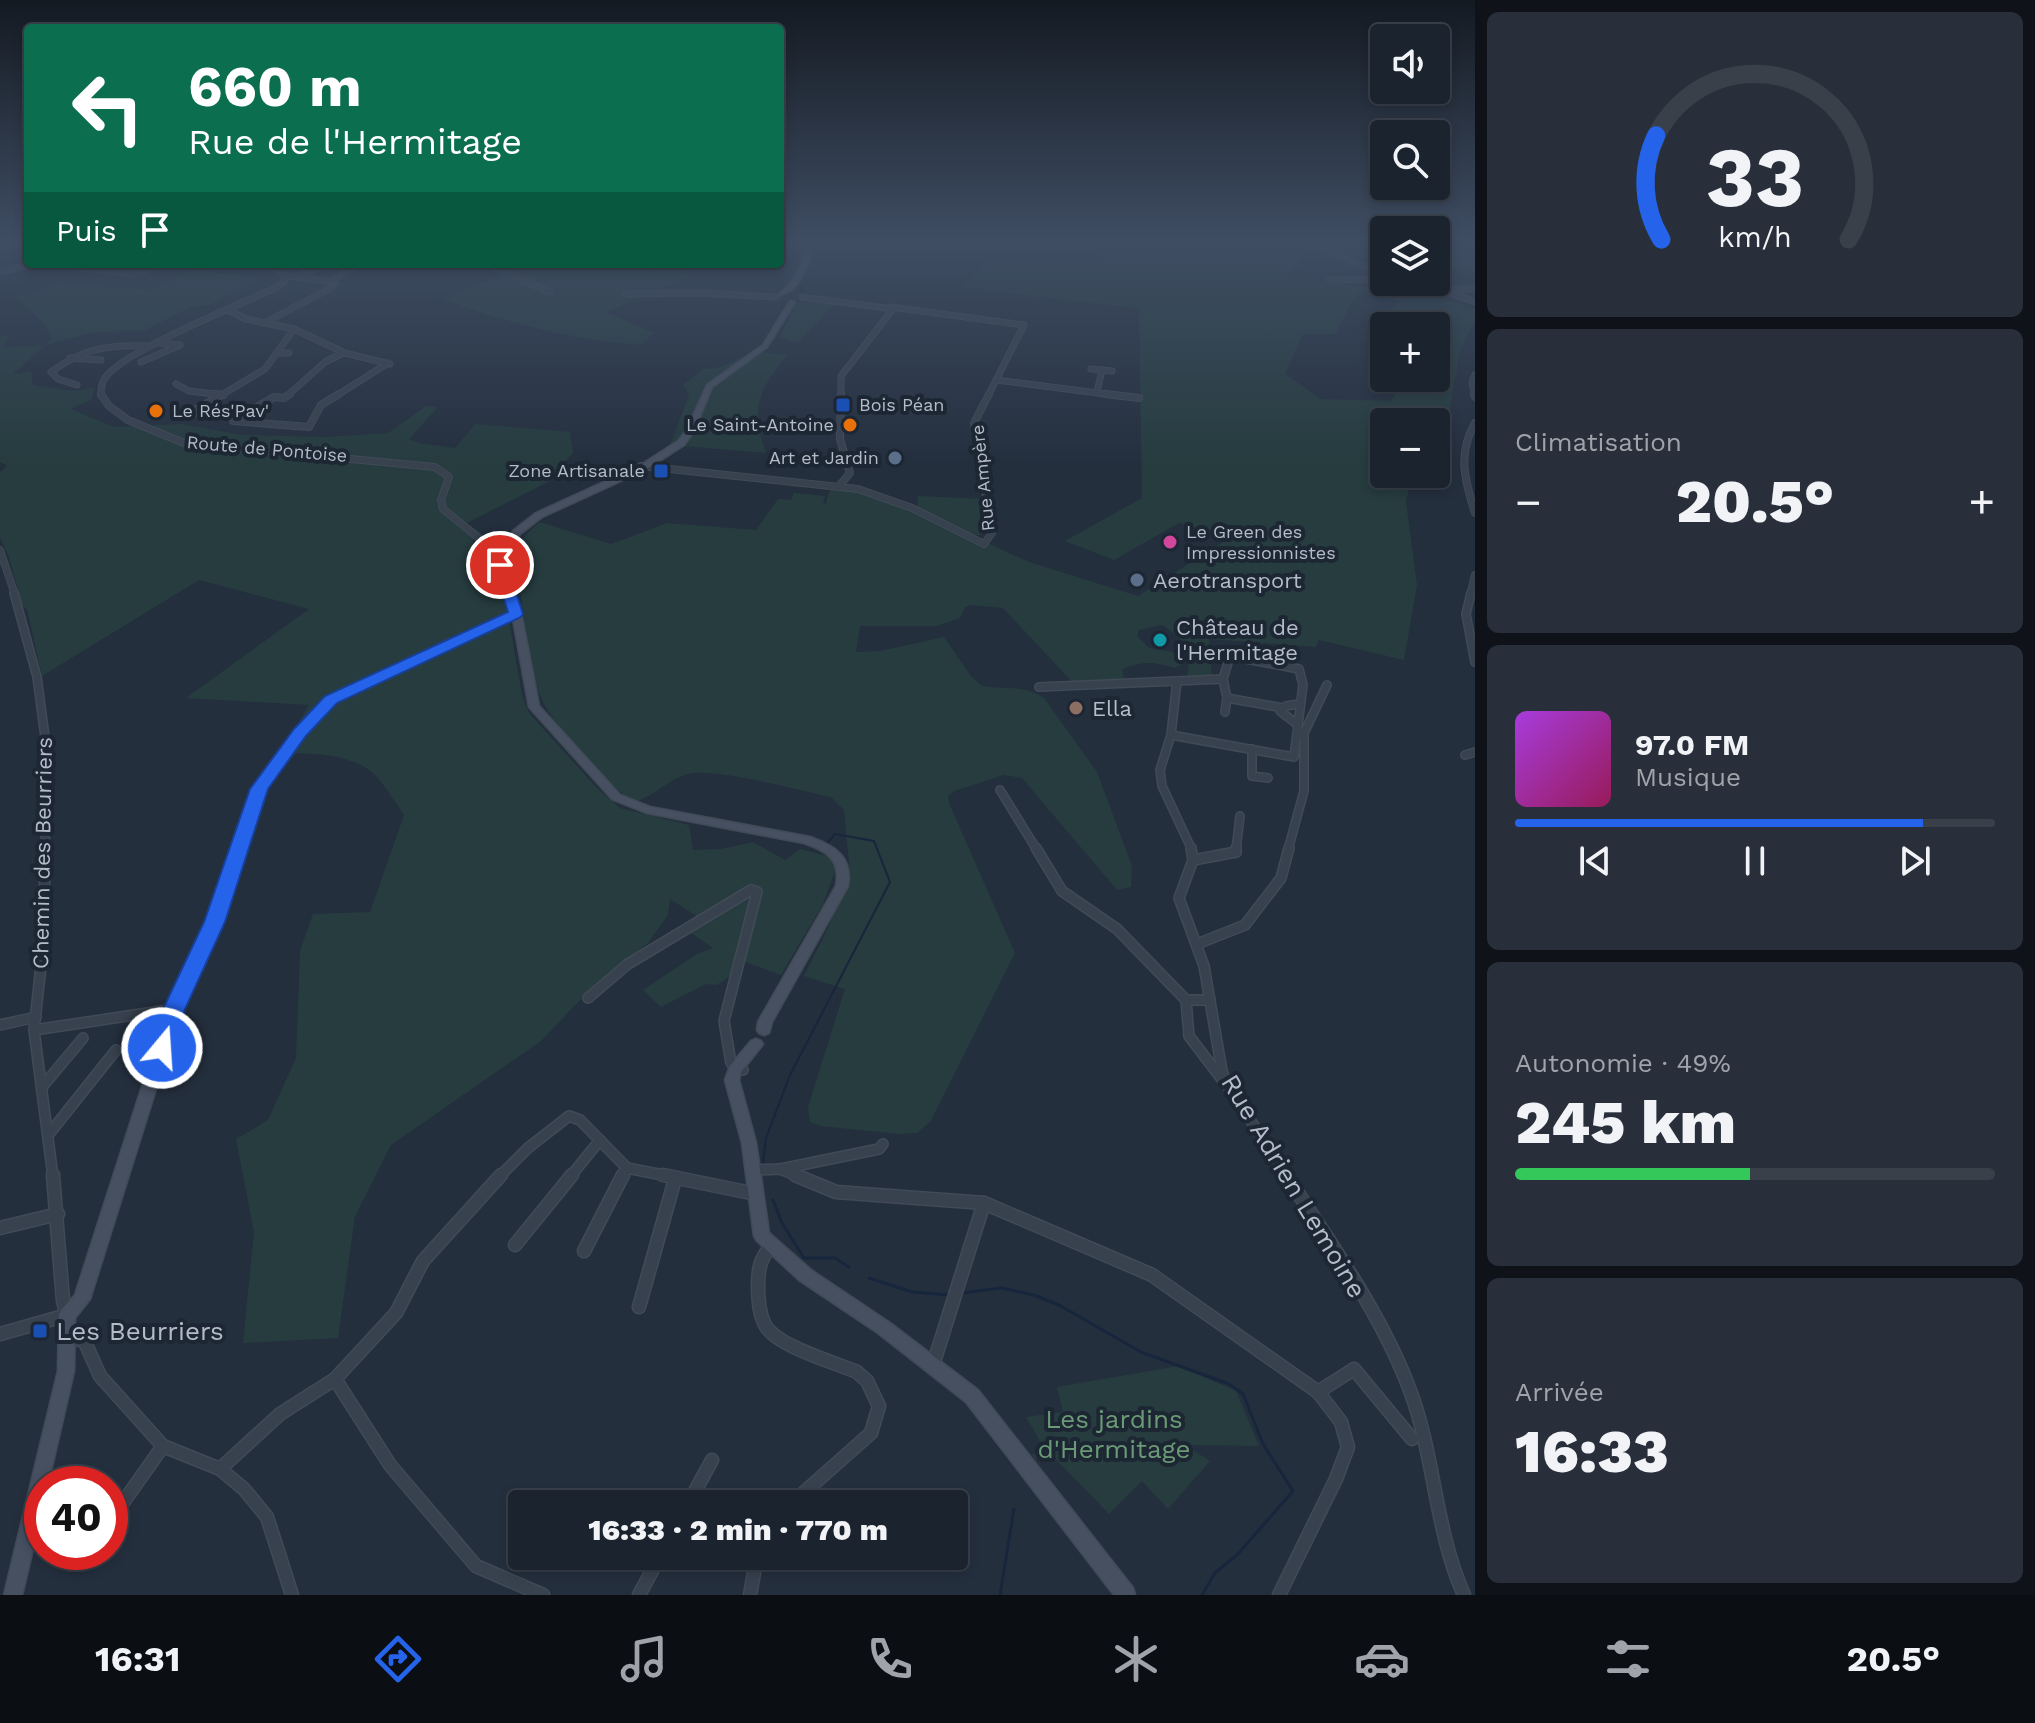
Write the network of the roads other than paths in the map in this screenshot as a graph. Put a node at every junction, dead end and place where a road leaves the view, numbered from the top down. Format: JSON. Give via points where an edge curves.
{"nodes":[{"id":1,"x":221,"y":313,"type":"edge"},
{"id":2,"x":238,"y":313,"type":"edge"},
{"id":3,"x":282,"y":313,"type":"edge"},
{"id":4,"x":781,"y":313,"type":"edge"},
{"id":5,"x":785,"y":313,"type":"edge"},
{"id":6,"x":890,"y":313,"type":"edge"},
{"id":7,"x":939,"y":313,"type":"edge"},
{"id":8,"x":781,"y":320,"type":"junction"},
{"id":9,"x":264,"y":323,"type":"junction"},
{"id":10,"x":294,"y":329,"type":"junction"},
{"id":11,"x":188,"y":339,"type":"dead end"},
{"id":12,"x":157,"y":343,"type":"junction"},
{"id":13,"x":180,"y":345,"type":"junction"},
{"id":14,"x":150,"y":346,"type":"junction"},
{"id":15,"x":276,"y":353,"type":"junction"},
{"id":16,"x":289,"y":353,"type":"dead end"},
{"id":17,"x":343,"y":353,"type":"junction"},
{"id":18,"x":69,"y":358,"type":"junction"},
{"id":19,"x":101,"y":360,"type":"dead end"},
{"id":20,"x":141,"y":362,"type":"dead end"},
{"id":21,"x":1091,"y":369,"type":"dead end"},
{"id":22,"x":1102,"y":370,"type":"junction"},
{"id":23,"x":1112,"y":371,"type":"dead end"},
{"id":24,"x":1475,"y":375,"type":"edge"},
{"id":25,"x":996,"y":380,"type":"junction"},
{"id":26,"x":176,"y":384,"type":"dead end"},
{"id":27,"x":77,"y":385,"type":"dead end"},
{"id":28,"x":1097,"y":392,"type":"junction"},
{"id":29,"x":224,"y":395,"type":"junction"},
{"id":30,"x":1475,"y":397,"type":"edge"},
{"id":31,"x":1139,"y":398,"type":"dead end"},
{"id":32,"x":207,"y":416,"type":"dead end"},
{"id":33,"x":1475,"y":423,"type":"edge"},
{"id":34,"x":642,"y":466,"type":"junction"},
{"id":35,"x":839,"y":486,"type":"junction"},
{"id":36,"x":1475,"y":513,"type":"edge"},
{"id":37,"x":500,"y":546,"type":"junction"},
{"id":38,"x":0,"y":550,"type":"edge"},
{"id":39,"x":500,"y":573,"type":"junction"},
{"id":40,"x":1475,"y":575,"type":"edge"},
{"id":41,"x":516,"y":614,"type":"junction"},
{"id":42,"x":1475,"y":662,"type":"edge"},
{"id":43,"x":1223,"y":679,"type":"junction"},
{"id":44,"x":1177,"y":681,"type":"junction"},
{"id":45,"x":1327,"y":685,"type":"dead end"},
{"id":46,"x":1039,"y":687,"type":"dead end"},
{"id":47,"x":1227,"y":700,"type":"junction"},
{"id":48,"x":1299,"y":704,"type":"junction"},
{"id":49,"x":1282,"y":710,"type":"junction"},
{"id":50,"x":1225,"y":712,"type":"dead end"},
{"id":51,"x":1297,"y":724,"type":"junction"},
{"id":52,"x":1171,"y":735,"type":"junction"},
{"id":53,"x":1252,"y":749,"type":"junction"},
{"id":54,"x":1475,"y":752,"type":"edge"},
{"id":55,"x":1465,"y":755,"type":"dead end"},
{"id":56,"x":1268,"y":778,"type":"dead end"},
{"id":57,"x":1000,"y":790,"type":"dead end"},
{"id":58,"x":1240,"y":816,"type":"dead end"},
{"id":59,"x":1193,"y":860,"type":"junction"},
{"id":60,"x":1197,"y":944,"type":"junction"},
{"id":61,"x":588,"y":998,"type":"dead end"},
{"id":62,"x":1186,"y":1000,"type":"junction"},
{"id":63,"x":1210,"y":1000,"type":"junction"},
{"id":64,"x":174,"y":1009,"type":"junction"},
{"id":65,"x":36,"y":1017,"type":"junction"},
{"id":66,"x":0,"y":1025,"type":"edge"},
{"id":67,"x":34,"y":1030,"type":"junction"},
{"id":68,"x":83,"y":1038,"type":"dead end"},
{"id":69,"x":116,"y":1050,"type":"dead end"},
{"id":70,"x":740,"y":1069,"type":"junction"},
{"id":71,"x":1227,"y":1085,"type":"junction"},
{"id":72,"x":43,"y":1086,"type":"junction"},
{"id":73,"x":49,"y":1134,"type":"junction"},
{"id":74,"x":600,"y":1140,"type":"junction"},
{"id":75,"x":883,"y":1144,"type":"dead end"},
{"id":76,"x":751,"y":1165,"type":"junction"},
{"id":77,"x":627,"y":1168,"type":"junction"},
{"id":78,"x":780,"y":1169,"type":"junction"},
{"id":79,"x":675,"y":1179,"type":"junction"},
{"id":80,"x":756,"y":1194,"type":"junction"},
{"id":81,"x":984,"y":1203,"type":"junction"},
{"id":82,"x":58,"y":1214,"type":"junction"},
{"id":83,"x":0,"y":1228,"type":"edge"},
{"id":84,"x":515,"y":1245,"type":"dead end"},
{"id":85,"x":772,"y":1246,"type":"junction"},
{"id":86,"x":584,"y":1251,"type":"dead end"},
{"id":87,"x":639,"y":1307,"type":"dead end"},
{"id":88,"x":67,"y":1315,"type":"junction"},
{"id":89,"x":0,"y":1334,"type":"edge"},
{"id":90,"x":69,"y":1339,"type":"junction"},
{"id":91,"x":938,"y":1368,"type":"junction"},
{"id":92,"x":335,"y":1379,"type":"junction"},
{"id":93,"x":1318,"y":1392,"type":"junction"},
{"id":94,"x":1412,"y":1439,"type":"dead end"},
{"id":95,"x":163,"y":1446,"type":"junction"},
{"id":96,"x":712,"y":1460,"type":"dead end"},
{"id":97,"x":220,"y":1469,"type":"junction"},
{"id":98,"x":696,"y":1490,"type":"edge"},
{"id":99,"x":807,"y":1490,"type":"edge"},
{"id":100,"x":128,"y":1496,"type":"edge"},
{"id":101,"x":652,"y":1570,"type":"edge"},
{"id":102,"x":754,"y":1570,"type":"edge"},
{"id":103,"x":1124,"y":1594,"type":"edge"},
{"id":104,"x":13,"y":1595,"type":"edge"},
{"id":105,"x":292,"y":1595,"type":"edge"},
{"id":106,"x":543,"y":1595,"type":"edge"},
{"id":107,"x":639,"y":1595,"type":"edge"},
{"id":108,"x":750,"y":1595,"type":"edge"},
{"id":109,"x":1279,"y":1595,"type":"edge"},
{"id":110,"x":1464,"y":1595,"type":"edge"}],
"edges":[{"from":1,"to":12,"type":"street","name":"Route de Pontoise"},
{"from":2,"to":9,"type":"street"},
{"from":3,"to":9,"type":"street"},
{"from":4,"to":8,"type":"main road"},
{"from":5,"to":8,"type":"main road"},
{"from":6,"to":35,"type":"street","via":[[841,376],[840,439],[850,473]]},
{"from":7,"to":25,"type":"street","name":"Rue Ampère","via":[[1024,325]]},
{"from":8,"to":34,"type":"main road","via":[[765,346],[709,386],[682,440]]},
{"from":9,"to":10,"type":"street"},
{"from":10,"to":15,"type":"street"},
{"from":10,"to":17,"type":"street"},
{"from":11,"to":13,"type":"street"},
{"from":12,"to":13,"type":"street"},
{"from":12,"to":14,"type":"street","name":"Route de Pontoise"},
{"from":13,"to":20,"type":"street"},
{"from":14,"to":18,"type":"street","via":[[100,345]]},
{"from":14,"to":37,"type":"street","name":"Route de Pontoise","via":[[111,370],[100,388],[106,403],[145,429],[184,443],[435,467],[449,477],[443,509],[478,539]]},
{"from":15,"to":16,"type":"street"},
{"from":15,"to":29,"type":"street","via":[[263,370]]},
{"from":17,"to":17,"type":"street","via":[[314,368],[304,384],[284,398],[274,397],[233,421],[309,427],[321,405],[390,364]]},
{"from":18,"to":19,"type":"street"},
{"from":18,"to":27,"type":"street","via":[[51,373]]},
{"from":21,"to":22,"type":"street"},
{"from":22,"to":23,"type":"street"},
{"from":22,"to":28,"type":"street"},
{"from":24,"to":30,"type":"street"},
{"from":25,"to":28,"type":"street"},
{"from":25,"to":35,"type":"street","name":"Rue Ampère","via":[[974,423],[992,533],[984,544],[912,508]]},
{"from":26,"to":29,"type":"street"},
{"from":28,"to":31,"type":"street"},
{"from":29,"to":32,"type":"street","via":[[192,412]]},
{"from":33,"to":36,"type":"street","via":[[1461,463]]},
{"from":34,"to":35,"type":"street"},
{"from":34,"to":37,"type":"main road","via":[[539,515]]},
{"from":37,"to":39,"type":"main road"},
{"from":37,"to":39,"type":"main road","via":[[494,561]]},
{"from":38,"to":65,"type":"street","name":"Chemin des Beurriers","via":[[37,677],[47,752],[44,934]]},
{"from":39,"to":41,"type":"main road"},
{"from":40,"to":42,"type":"street","via":[[1466,614]]},
{"from":41,"to":64,"type":"main road","via":[[331,700],[300,733],[259,789],[215,922]]},
{"from":41,"to":70,"type":"main road","via":[[537,711],[620,800],[826,847],[840,860],[844,875],[835,900]]},
{"from":43,"to":44,"type":"street"},
{"from":43,"to":47,"type":"street"},
{"from":43,"to":48,"type":"street","via":[[1230,656],[1299,669]]},
{"from":44,"to":46,"type":"street"},
{"from":44,"to":52,"type":"street"},
{"from":45,"to":60,"type":"street","via":[[1304,733],[1304,791],[1281,878],[1245,925]]},
{"from":47,"to":49,"type":"street"},
{"from":47,"to":50,"type":"street"},
{"from":48,"to":49,"type":"street"},
{"from":48,"to":51,"type":"street"},
{"from":49,"to":51,"type":"street"},
{"from":51,"to":53,"type":"street","via":[[1294,757]]},
{"from":52,"to":53,"type":"street"},
{"from":52,"to":59,"type":"street","via":[[1160,770],[1162,786]]},
{"from":53,"to":56,"type":"street","via":[[1252,776]]},
{"from":54,"to":55,"type":"street"},
{"from":57,"to":62,"type":"street","via":[[1062,891],[1117,929]]},
{"from":58,"to":59,"type":"street","via":[[1236,852]]},
{"from":59,"to":60,"type":"street","name":"Rue Adrien Lemoine","via":[[1179,898]]},
{"from":60,"to":63,"type":"street","name":"Rue Adrien Lemoine"},
{"from":61,"to":70,"type":"street","via":[[628,964],[751,890],[757,892],[724,1021],[731,1062]]},
{"from":62,"to":63,"type":"street"},
{"from":62,"to":71,"type":"street","via":[[1186,1034]]},
{"from":63,"to":71,"type":"street","name":"Rue Adrien Lemoine"},
{"from":64,"to":67,"type":"street"},
{"from":64,"to":88,"type":"main road","via":[[82,1299]]},
{"from":65,"to":66,"type":"street"},
{"from":65,"to":67,"type":"street","name":"Chemin des Beurriers"},
{"from":67,"to":72,"type":"street","name":"Chemin des Beurriers"},
{"from":68,"to":72,"type":"street"},
{"from":69,"to":73,"type":"street"},
{"from":70,"to":76,"type":"main road","via":[[737,1097]]},
{"from":71,"to":110,"type":"street","name":"Rue Adrien Lemoine","via":[[1333,1247],[1405,1380],[1429,1456],[1446,1555]]},
{"from":72,"to":73,"type":"street","name":"Chemin des Beurriers"},
{"from":73,"to":82,"type":"street","name":"Chemin des Beurriers"},
{"from":74,"to":77,"type":"street"},
{"from":74,"to":84,"type":"street"},
{"from":74,"to":92,"type":"street","via":[[569,1116],[528,1148],[423,1261],[396,1313]]},
{"from":75,"to":78,"type":"street"},
{"from":76,"to":78,"type":"street"},
{"from":76,"to":80,"type":"main road"},
{"from":77,"to":79,"type":"street"},
{"from":77,"to":86,"type":"street"},
{"from":78,"to":81,"type":"street","via":[[836,1192]]},
{"from":79,"to":80,"type":"street"},
{"from":79,"to":87,"type":"street"},
{"from":80,"to":85,"type":"main road","via":[[760,1230]]},
{"from":81,"to":91,"type":"street"},
{"from":81,"to":93,"type":"street","via":[[1152,1275]]},
{"from":82,"to":83,"type":"street"},
{"from":82,"to":88,"type":"street","name":"Chemin des Beurriers"},
{"from":85,"to":91,"type":"main road"},
{"from":85,"to":99,"type":"street","via":[[759,1267],[765,1326],[779,1340],[862,1375],[879,1406],[871,1433]]},
{"from":88,"to":89,"type":"street"},
{"from":88,"to":90,"type":"main road"},
{"from":90,"to":95,"type":"street","via":[[84,1340],[100,1376]]},
{"from":90,"to":104,"type":"main road"},
{"from":91,"to":103,"type":"main road","via":[[997,1426]]},
{"from":92,"to":97,"type":"street","via":[[280,1414]]},
{"from":92,"to":106,"type":"street","via":[[390,1465],[476,1566]]},
{"from":93,"to":94,"type":"street","via":[[1354,1369]]},
{"from":93,"to":109,"type":"street","via":[[1341,1422],[1348,1447]]},
{"from":95,"to":97,"type":"street"},
{"from":95,"to":100,"type":"street"},
{"from":96,"to":98,"type":"street"},
{"from":97,"to":105,"type":"street","via":[[267,1517]]},
{"from":101,"to":107,"type":"street"},
{"from":102,"to":108,"type":"street"}]}
